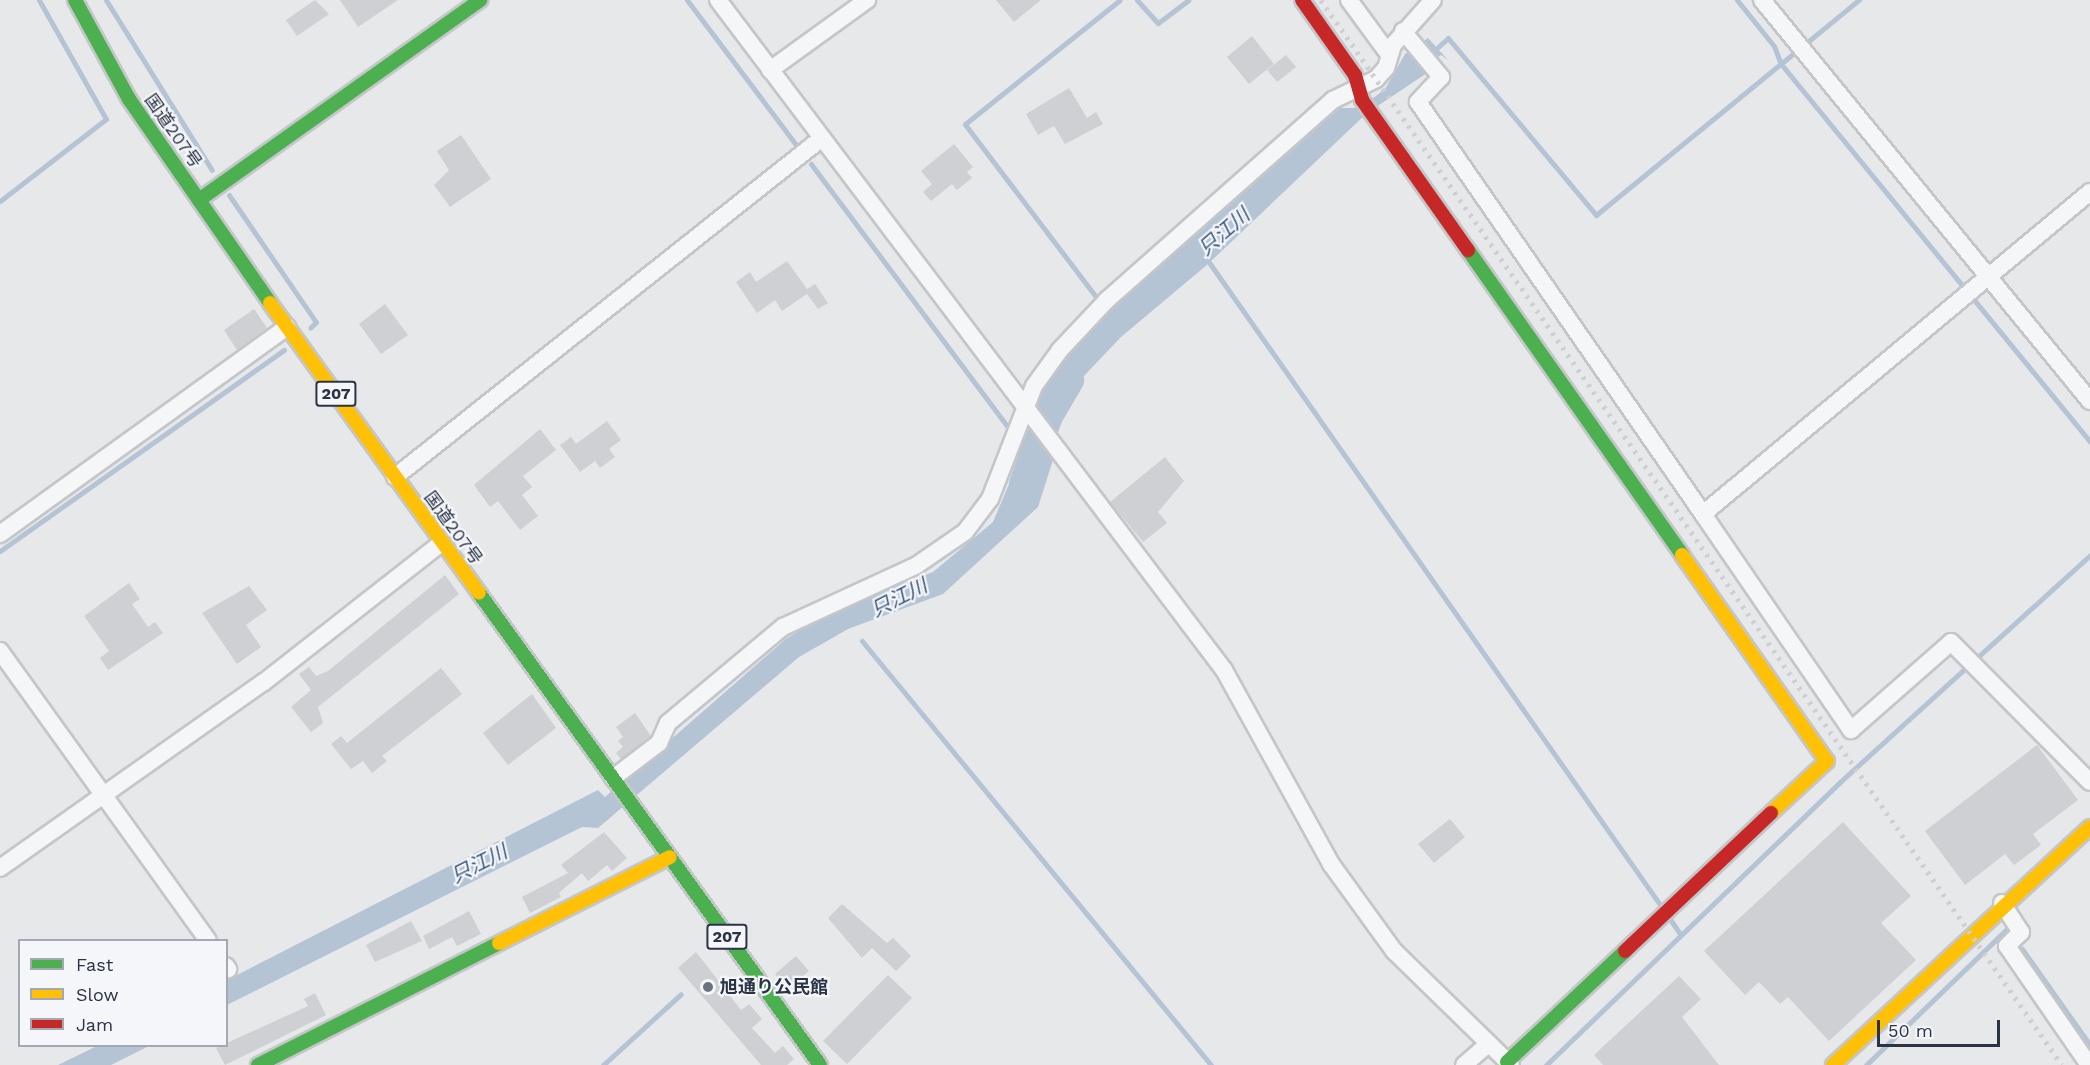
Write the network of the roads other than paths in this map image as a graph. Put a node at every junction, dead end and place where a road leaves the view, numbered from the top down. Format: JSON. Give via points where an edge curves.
{"nodes":[{"id":1,"x":75,"y":0,"type":"edge"},
{"id":2,"x":480,"y":0,"type":"edge"},
{"id":3,"x":718,"y":0,"type":"edge"},
{"id":4,"x":867,"y":0,"type":"edge"},
{"id":5,"x":1302,"y":0,"type":"edge"},
{"id":6,"x":1349,"y":0,"type":"edge"},
{"id":7,"x":1433,"y":0,"type":"edge"},
{"id":8,"x":1762,"y":0,"type":"edge"},
{"id":9,"x":1409,"y":37,"type":"junction"},
{"id":10,"x":1388,"y":54,"type":"junction"},
{"id":11,"x":770,"y":70,"type":"junction"},
{"id":12,"x":1360,"y":95,"type":"junction"},
{"id":13,"x":822,"y":138,"type":"junction"},
{"id":14,"x":2090,"y":192,"type":"edge"},
{"id":15,"x":199,"y":200,"type":"junction"},
{"id":16,"x":1988,"y":277,"type":"junction"},
{"id":17,"x":287,"y":327,"type":"junction"},
{"id":18,"x":2090,"y":401,"type":"edge"},
{"id":19,"x":1031,"y":416,"type":"junction"},
{"id":20,"x":395,"y":477,"type":"junction"},
{"id":21,"x":1703,"y":514,"type":"junction"},
{"id":22,"x":0,"y":534,"type":"edge"},
{"id":23,"x":441,"y":543,"type":"junction"},
{"id":24,"x":0,"y":651,"type":"edge"},
{"id":25,"x":613,"y":778,"type":"junction"},
{"id":26,"x":2090,"y":782,"type":"edge"},
{"id":27,"x":103,"y":795,"type":"junction"},
{"id":28,"x":2090,"y":827,"type":"edge"},
{"id":29,"x":670,"y":857,"type":"junction"},
{"id":30,"x":0,"y":868,"type":"edge"},
{"id":31,"x":2002,"y":903,"type":"junction"},
{"id":32,"x":207,"y":939,"type":"edge"},
{"id":33,"x":1488,"y":1044,"type":"junction"},
{"id":34,"x":812,"y":1062,"type":"edge"},
{"id":35,"x":1509,"y":1064,"type":"edge"},
{"id":36,"x":258,"y":1065,"type":"edge"},
{"id":37,"x":1464,"y":1065,"type":"edge"},
{"id":38,"x":1833,"y":1065,"type":"edge"},
{"id":39,"x":2089,"y":1065,"type":"edge"}],
"edges":[{"from":1,"to":15,"type":"main road","name":"国道207号","number":"207","via":[[129,99]]},
{"from":2,"to":15,"type":"main road"},
{"from":3,"to":11,"type":"street"},
{"from":4,"to":11,"type":"street"},
{"from":5,"to":12,"type":"main road","via":[[1355,75]]},
{"from":6,"to":10,"type":"street"},
{"from":7,"to":9,"type":"street"},
{"from":8,"to":16,"type":"street"},
{"from":9,"to":10,"type":"street"},
{"from":9,"to":21,"type":"street","via":[[1441,77],[1418,102]]},
{"from":10,"to":12,"type":"street","via":[[1386,68]]},
{"from":11,"to":13,"type":"street"},
{"from":12,"to":19,"type":"street","via":[[1333,100],[1102,305],[1047,368]]},
{"from":12,"to":35,"type":"main road","via":[[1827,761]]},
{"from":13,"to":19,"type":"street"},
{"from":13,"to":20,"type":"street"},
{"from":14,"to":16,"type":"street"},
{"from":15,"to":17,"type":"main road","name":"国道207号","number":"207"},
{"from":16,"to":18,"type":"street"},
{"from":16,"to":21,"type":"street"},
{"from":17,"to":20,"type":"main road","name":"国道207号","number":"207"},
{"from":17,"to":22,"type":"street"},
{"from":19,"to":25,"type":"street","via":[[990,500],[965,532],[917,566],[846,594],[783,627],[668,723],[659,743]]},
{"from":19,"to":33,"type":"street","via":[[1224,670],[1331,864],[1394,951]]},
{"from":20,"to":23,"type":"main road","name":"国道207号","number":"207"},
{"from":21,"to":26,"type":"street","via":[[1851,730],[1951,642]]},
{"from":23,"to":25,"type":"main road","name":"国道207号","number":"207"},
{"from":23,"to":27,"type":"street","via":[[264,682]]},
{"from":24,"to":27,"type":"street"},
{"from":25,"to":29,"type":"main road","name":"国道207号","number":"207"},
{"from":27,"to":30,"type":"street"},
{"from":27,"to":32,"type":"street"},
{"from":28,"to":31,"type":"main road"},
{"from":29,"to":34,"type":"main road","name":"国道207号","number":"207"},
{"from":29,"to":36,"type":"main road"},
{"from":31,"to":38,"type":"main road"},
{"from":31,"to":39,"type":"street","via":[[2021,932],[2007,946]]},
{"from":33,"to":35,"type":"street"},
{"from":33,"to":37,"type":"street"}]}
